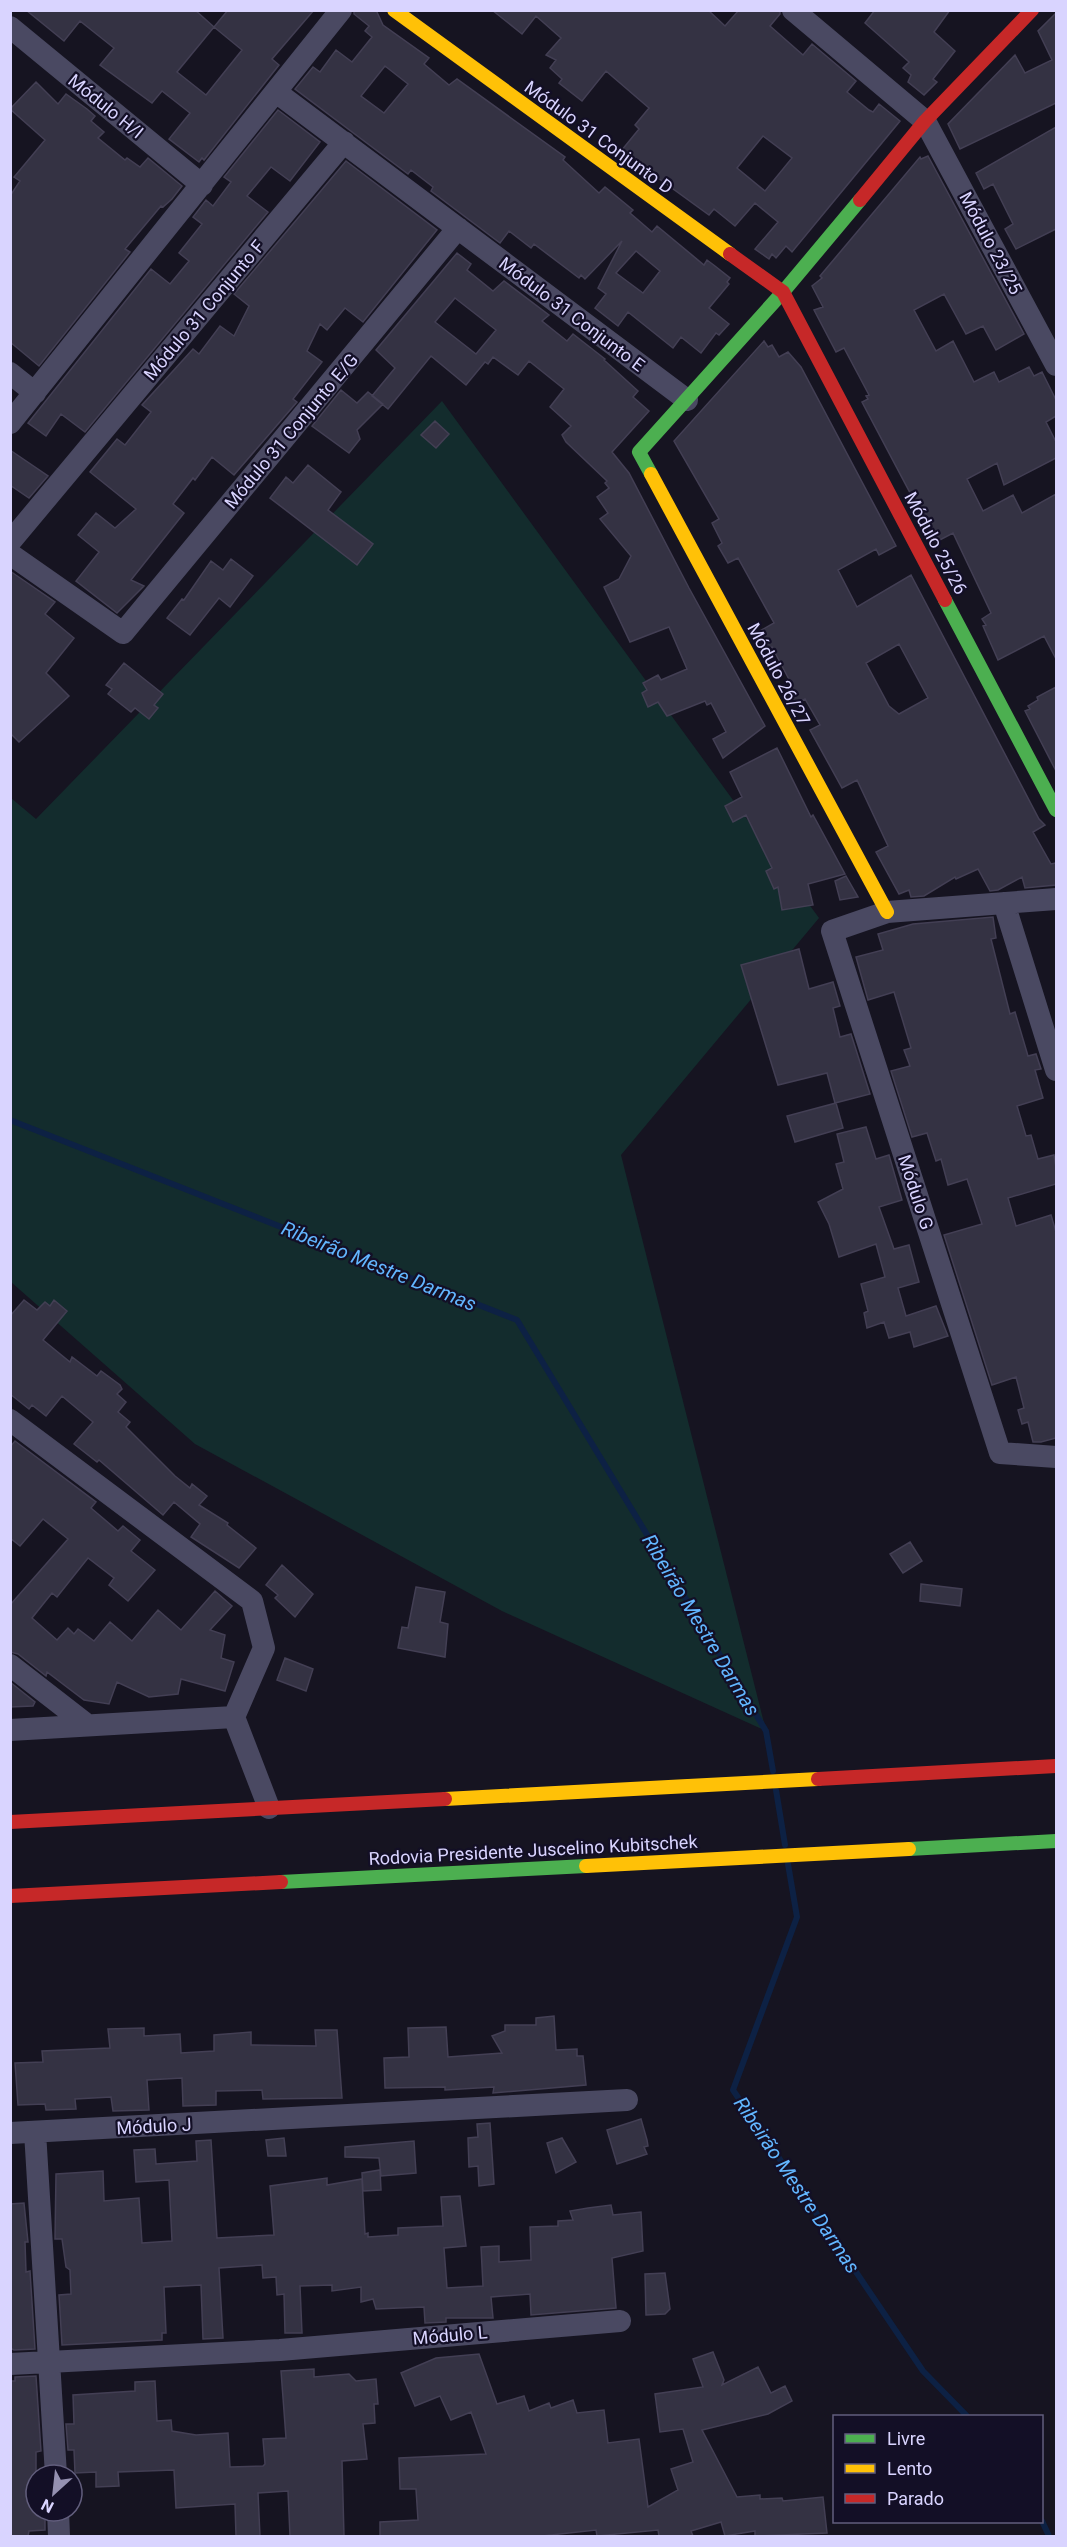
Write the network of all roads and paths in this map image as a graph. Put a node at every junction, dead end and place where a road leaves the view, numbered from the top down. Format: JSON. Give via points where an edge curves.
{"nodes":[{"id":1,"x":341,"y":10,"type":"edge"},
{"id":2,"x":394,"y":10,"type":"edge"},
{"id":3,"x":793,"y":10,"type":"edge"},
{"id":4,"x":1021,"y":14,"type":"edge"},
{"id":5,"x":10,"y":27,"type":"edge"},
{"id":6,"x":276,"y":92,"type":"junction"},
{"id":7,"x":925,"y":121,"type":"junction"},
{"id":8,"x":344,"y":142,"type":"junction"},
{"id":9,"x":202,"y":184,"type":"junction"},
{"id":10,"x":458,"y":228,"type":"junction"},
{"id":11,"x":783,"y":292,"type":"junction"},
{"id":12,"x":1056,"y":365,"type":"edge"},
{"id":13,"x":10,"y":373,"type":"edge"},
{"id":14,"x":35,"y":393,"type":"junction"},
{"id":15,"x":687,"y":400,"type":"junction"},
{"id":16,"x":10,"y":423,"type":"edge"},
{"id":17,"x":10,"y":542,"type":"edge"},
{"id":18,"x":10,"y":554,"type":"edge"},
{"id":19,"x":1056,"y":810,"type":"edge"},
{"id":20,"x":1056,"y":899,"type":"edge"},
{"id":21,"x":1004,"y":903,"type":"junction"},
{"id":22,"x":887,"y":912,"type":"junction"},
{"id":23,"x":1056,"y":1070,"type":"edge"},
{"id":24,"x":10,"y":1420,"type":"edge"},
{"id":25,"x":1056,"y":1457,"type":"edge"},
{"id":26,"x":10,"y":1665,"type":"edge"},
{"id":27,"x":234,"y":1717,"type":"junction"},
{"id":28,"x":86,"y":1724,"type":"junction"},
{"id":29,"x":10,"y":1730,"type":"edge"},
{"id":30,"x":1056,"y":1766,"type":"edge"},
{"id":31,"x":269,"y":1808,"type":"junction"},
{"id":32,"x":10,"y":1822,"type":"edge"},
{"id":33,"x":1056,"y":1841,"type":"edge"},
{"id":34,"x":10,"y":1896,"type":"edge"},
{"id":35,"x":627,"y":2100,"type":"dead end"},
{"id":36,"x":35,"y":2132,"type":"junction"},
{"id":37,"x":10,"y":2133,"type":"edge"},
{"id":38,"x":620,"y":2321,"type":"dead end"},
{"id":39,"x":50,"y":2363,"type":"junction"},
{"id":40,"x":10,"y":2364,"type":"edge"},
{"id":41,"x":55,"y":2463,"type":"edge"}],
"edges":[{"from":1,"to":6,"type":"street"},
{"from":2,"to":11,"type":"main road","name":"Módulo 31 Conjunto D"},
{"from":3,"to":7,"type":"street"},
{"from":4,"to":7,"type":"main road"},
{"from":5,"to":9,"type":"street","name":"Módulo H/I"},
{"from":6,"to":8,"type":"street"},
{"from":6,"to":9,"type":"street"},
{"from":7,"to":11,"type":"main road"},
{"from":7,"to":12,"type":"street","name":"Módulo 23/25"},
{"from":8,"to":10,"type":"street","name":"Módulo 31 Conjunto E"},
{"from":8,"to":17,"type":"street","name":"Módulo 31 Conjunto F"},
{"from":9,"to":14,"type":"street"},
{"from":10,"to":15,"type":"street","name":"Módulo 31 Conjunto E"},
{"from":10,"to":18,"type":"street","name":"Módulo 31 Conjunto E/G","via":[[123,633]]},
{"from":11,"to":15,"type":"main road"},
{"from":11,"to":19,"type":"main road","name":"Módulo 25/26"},
{"from":13,"to":14,"type":"street"},
{"from":14,"to":16,"type":"street"},
{"from":15,"to":22,"type":"main road","name":"Módulo 26/27","via":[[639,453]]},
{"from":20,"to":21,"type":"street"},
{"from":21,"to":22,"type":"street"},
{"from":21,"to":23,"type":"street"},
{"from":22,"to":25,"type":"street","name":"Módulo G","via":[[832,931],[1000,1453]]},
{"from":24,"to":27,"type":"street","via":[[252,1601],[264,1648]]},
{"from":26,"to":28,"type":"street"},
{"from":27,"to":28,"type":"street"},
{"from":27,"to":31,"type":"street"},
{"from":28,"to":29,"type":"street"},
{"from":30,"to":31,"type":"main road"},
{"from":31,"to":32,"type":"main road"},
{"from":33,"to":34,"type":"main road","name":"Rodovia Presidente Juscelino Kubitschek"},
{"from":35,"to":36,"type":"street","name":"Módulo J"},
{"from":36,"to":37,"type":"street","name":"Módulo J"},
{"from":36,"to":39,"type":"street"},
{"from":38,"to":39,"type":"street","name":"Módulo L","via":[[280,2350]]},
{"from":39,"to":40,"type":"street"},
{"from":39,"to":41,"type":"street"}]}
